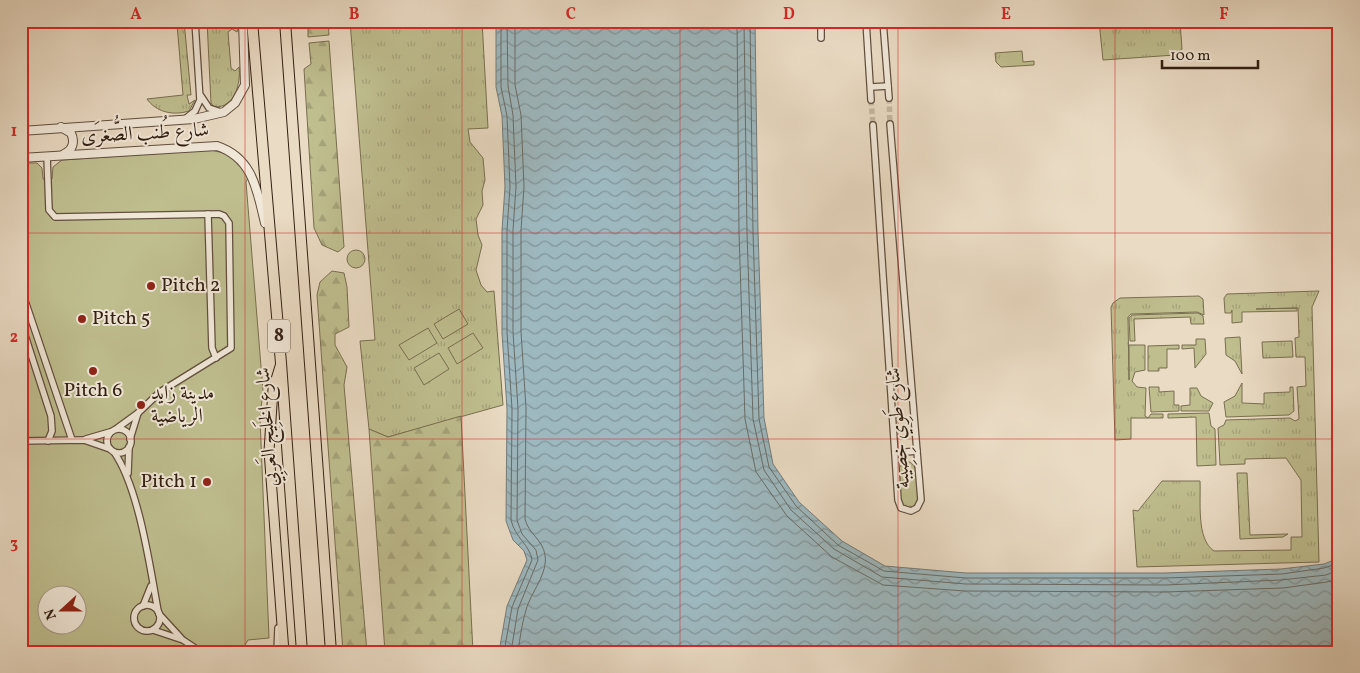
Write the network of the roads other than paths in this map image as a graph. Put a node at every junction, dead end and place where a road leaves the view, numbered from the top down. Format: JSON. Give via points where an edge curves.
{"nodes":[{"id":1,"x":195,"y":21,"type":"edge"},
{"id":2,"x":243,"y":21,"type":"edge"},
{"id":3,"x":252,"y":21,"type":"edge"},
{"id":4,"x":285,"y":21,"type":"edge"},
{"id":5,"x":821,"y":21,"type":"edge"},
{"id":6,"x":866,"y":21,"type":"edge"},
{"id":7,"x":883,"y":21,"type":"edge"},
{"id":8,"x":821,"y":38,"type":"dead end"},
{"id":9,"x":888,"y":86,"type":"junction"},
{"id":10,"x":870,"y":87,"type":"junction"},
{"id":11,"x":201,"y":96,"type":"junction"},
{"id":12,"x":888,"y":98,"type":"tunnel mouth"},
{"id":13,"x":871,"y":100,"type":"tunnel mouth"},
{"id":14,"x":224,"y":112,"type":"junction"},
{"id":15,"x":185,"y":119,"type":"junction"},
{"id":16,"x":890,"y":124,"type":"tunnel mouth"},
{"id":17,"x":874,"y":125,"type":"tunnel mouth"},
{"id":18,"x":61,"y":127,"type":"junction"},
{"id":19,"x":21,"y":131,"type":"edge"},
{"id":20,"x":62,"y":155,"type":"junction"},
{"id":21,"x":47,"y":156,"type":"junction"},
{"id":22,"x":21,"y":158,"type":"edge"},
{"id":23,"x":208,"y":214,"type":"junction"},
{"id":24,"x":270,"y":239,"type":"junction"},
{"id":25,"x":21,"y":289,"type":"edge"},
{"id":26,"x":21,"y":323,"type":"edge"},
{"id":27,"x":216,"y":358,"type":"junction"},
{"id":28,"x":281,"y":363,"type":"junction"},
{"id":29,"x":138,"y":413,"type":"junction"},
{"id":30,"x":114,"y":430,"type":"junction"},
{"id":31,"x":130,"y":438,"type":"junction"},
{"id":32,"x":72,"y":440,"type":"junction"},
{"id":33,"x":84,"y":440,"type":"junction"},
{"id":34,"x":21,"y":441,"type":"edge"},
{"id":35,"x":48,"y":441,"type":"junction"},
{"id":36,"x":129,"y":446,"type":"junction"},
{"id":37,"x":112,"y":450,"type":"junction"},
{"id":38,"x":917,"y":451,"type":"junction"},
{"id":39,"x":895,"y":453,"type":"junction"},
{"id":40,"x":128,"y":476,"type":"junction"},
{"id":41,"x":152,"y":584,"type":"junction"},
{"id":42,"x":143,"y":606,"type":"junction"},
{"id":43,"x":280,"y":607,"type":"junction"},
{"id":44,"x":158,"y":613,"type":"junction"},
{"id":45,"x":153,"y":630,"type":"junction"},
{"id":46,"x":183,"y":640,"type":"junction"},
{"id":47,"x":201,"y":652,"type":"edge"},
{"id":48,"x":277,"y":652,"type":"edge"},
{"id":49,"x":284,"y":652,"type":"edge"},
{"id":50,"x":302,"y":652,"type":"edge"},
{"id":51,"x":331,"y":652,"type":"edge"}],
"edges":[{"from":1,"to":11,"type":"street"},
{"from":2,"to":14,"type":"street","name":"شارع طُنب الصُّغرَى","via":[[245,85],[239,99]]},
{"from":3,"to":24,"type":"highway","name":"شارع الخَلِيج العَربِي","number":"8"},
{"from":4,"to":51,"type":"highway","number":"8"},
{"from":5,"to":8,"type":"street"},
{"from":6,"to":10,"type":"street"},
{"from":7,"to":9,"type":"street"},
{"from":9,"to":10,"type":"street"},
{"from":9,"to":12,"type":"street"},
{"from":10,"to":13,"type":"street"},
{"from":11,"to":14,"type":"street","via":[[209,108]]},
{"from":11,"to":15,"type":"street","via":[[198,108]]},
{"from":14,"to":15,"type":"street","name":"شارع طُنب الصُّغرَى"},
{"from":15,"to":18,"type":"street","name":"شارع طُنب الصُّغرَى"},
{"from":16,"to":38,"type":"street","name":"شارع طَوِي خِصِيبة"},
{"from":17,"to":39,"type":"street","name":"شارع طَوِي خِصِيبة"},
{"from":18,"to":19,"type":"street","name":"شارع طُنب الصُّغرَى"},
{"from":18,"to":20,"type":"street","via":[[71,133],[73,141],[71,148]]},
{"from":20,"to":21,"type":"street","name":"شارع طُنب الصُّغرَى"},
{"from":20,"to":24,"type":"street","name":"شارع طُنب الصُّغرَى","via":[[207,145],[226,149],[242,160],[252,175]]},
{"from":21,"to":22,"type":"street","name":"شارع طُنب الصُّغرَى"},
{"from":21,"to":23,"type":"street","via":[[49,210],[55,217]]},
{"from":23,"to":27,"type":"street","via":[[212,348]]},
{"from":23,"to":27,"type":"street","via":[[222,214],[230,225],[232,342],[229,350]]},
{"from":24,"to":28,"type":"highway","name":"شارع الخَلِيج العَربِي","number":"8"},
{"from":25,"to":32,"type":"street"},
{"from":26,"to":35,"type":"street","via":[[51,416],[52,431]]},
{"from":27,"to":29,"type":"street","via":[[160,392]]},
{"from":28,"to":43,"type":"main road","via":[[273,390],[270,449]]},
{"from":28,"to":50,"type":"highway","name":"شارع الخَلِيج العَربِي","number":"8"},
{"from":29,"to":30,"type":"street"},
{"from":29,"to":31,"type":"street"},
{"from":30,"to":31,"type":"street","via":[[126,432]]},
{"from":30,"to":33,"type":"street"},
{"from":30,"to":37,"type":"street","via":[[107,438]]},
{"from":31,"to":36,"type":"street"},
{"from":32,"to":33,"type":"street"},
{"from":32,"to":35,"type":"street"},
{"from":33,"to":37,"type":"street"},
{"from":34,"to":35,"type":"street"},
{"from":36,"to":37,"type":"street","via":[[123,452]]},
{"from":36,"to":40,"type":"street"},
{"from":37,"to":40,"type":"street"},
{"from":38,"to":39,"type":"street"},
{"from":38,"to":39,"type":"street","name":"شارع طَوِي خِصِيبة","via":[[921,500],[917,508],[908,511],[901,508],[898,500]]},
{"from":40,"to":41,"type":"street"},
{"from":41,"to":42,"type":"street"},
{"from":41,"to":44,"type":"street"},
{"from":42,"to":44,"type":"street","via":[[150,606]]},
{"from":42,"to":45,"type":"street","via":[[135,612],[134,622],[143,631]]},
{"from":43,"to":48,"type":"street"},
{"from":43,"to":49,"type":"main road"},
{"from":44,"to":45,"type":"street","via":[[159,623]]},
{"from":44,"to":46,"type":"street"},
{"from":45,"to":46,"type":"street"},
{"from":46,"to":47,"type":"street"}]}
